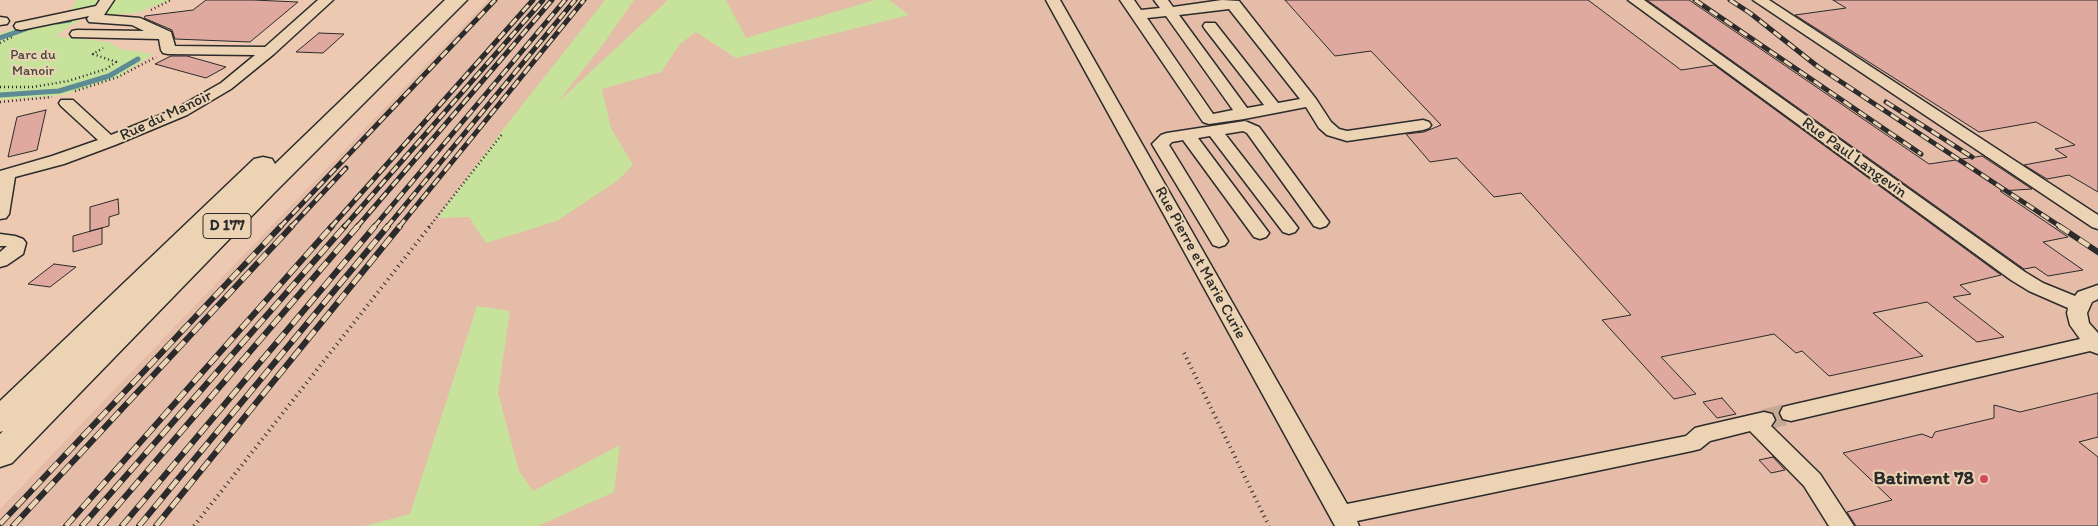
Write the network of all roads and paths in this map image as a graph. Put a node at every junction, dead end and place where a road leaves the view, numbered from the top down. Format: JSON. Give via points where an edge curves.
{"nodes":[{"id":1,"x":170,"y":0,"type":"edge"},
{"id":2,"x":326,"y":0,"type":"edge"},
{"id":3,"x":429,"y":0,"type":"edge"},
{"id":4,"x":457,"y":0,"type":"edge"},
{"id":5,"x":1053,"y":0,"type":"edge"},
{"id":6,"x":1127,"y":0,"type":"edge"},
{"id":7,"x":1635,"y":0,"type":"edge"},
{"id":8,"x":1760,"y":0,"type":"edge"},
{"id":9,"x":1232,"y":2,"type":"edge"},
{"id":10,"x":1189,"y":4,"type":"edge"},
{"id":11,"x":104,"y":5,"type":"edge"},
{"id":12,"x":1165,"y":6,"type":"edge"},
{"id":13,"x":151,"y":10,"type":"joint"},
{"id":14,"x":87,"y":12,"type":"junction"},
{"id":15,"x":1138,"y":15,"type":"junction"},
{"id":16,"x":134,"y":21,"type":"junction"},
{"id":17,"x":21,"y":26,"type":"dead end"},
{"id":18,"x":1210,"y":26,"type":"dead end"},
{"id":19,"x":166,"y":35,"type":"junction"},
{"id":20,"x":114,"y":42,"type":"junction"},
{"id":21,"x":168,"y":50,"type":"junction"},
{"id":22,"x":269,"y":51,"type":"junction"},
{"id":23,"x":0,"y":87,"type":"edge"},
{"id":24,"x":64,"y":97,"type":"junction"},
{"id":25,"x":0,"y":102,"type":"edge"},
{"id":26,"x":1310,"y":102,"type":"junction"},
{"id":27,"x":1275,"y":109,"type":"junction"},
{"id":28,"x":1244,"y":114,"type":"junction"},
{"id":29,"x":1423,"y":125,"type":"dead end"},
{"id":30,"x":1214,"y":130,"type":"junction"},
{"id":31,"x":503,"y":133,"type":"dead end"},
{"id":32,"x":1187,"y":135,"type":"junction"},
{"id":33,"x":109,"y":142,"type":"junction"},
{"id":34,"x":4,"y":175,"type":"edge"},
{"id":35,"x":0,"y":214,"type":"edge"},
{"id":36,"x":1320,"y":222,"type":"dead end"},
{"id":37,"x":2098,"y":223,"type":"edge"},
{"id":38,"x":1289,"y":228,"type":"dead end"},
{"id":39,"x":1260,"y":233,"type":"dead end"},
{"id":40,"x":1184,"y":235,"type":"junction"},
{"id":41,"x":0,"y":240,"type":"edge"},
{"id":42,"x":0,"y":261,"type":"edge"},
{"id":43,"x":2098,"y":291,"type":"edge"},
{"id":44,"x":2079,"y":305,"type":"junction"},
{"id":45,"x":2096,"y":345,"type":"edge"},
{"id":46,"x":1184,"y":352,"type":"dead end"},
{"id":47,"x":1792,"y":413,"type":"tunnel mouth"},
{"id":48,"x":0,"y":420,"type":"edge"},
{"id":49,"x":1759,"y":421,"type":"joint"},
{"id":50,"x":0,"y":454,"type":"edge"},
{"id":51,"x":1344,"y":520,"type":"edge"},
{"id":52,"x":194,"y":526,"type":"edge"},
{"id":53,"x":1269,"y":526,"type":"edge"},
{"id":54,"x":1842,"y":526,"type":"edge"}],
"edges":[{"from":1,"to":13,"type":"path"},
{"from":2,"to":22,"type":"street","name":"Rue du Manoir"},
{"from":3,"to":48,"type":"highway","number":"D 177"},
{"from":4,"to":50,"type":"highway","number":"D 177"},
{"from":5,"to":40,"type":"street","name":"Rue Pierre et Marie Curie"},
{"from":6,"to":15,"type":"street"},
{"from":7,"to":44,"type":"street","name":"Rue Paul Langevin","via":[[2011,271]]},
{"from":8,"to":37,"type":"street"},
{"from":9,"to":10,"type":"street"},
{"from":9,"to":26,"type":"street"},
{"from":10,"to":12,"type":"street"},
{"from":11,"to":14,"type":"street"},
{"from":11,"to":16,"type":"street","via":[[94,19]]},
{"from":12,"to":15,"type":"street"},
{"from":12,"to":28,"type":"street"},
{"from":13,"to":16,"type":"street"},
{"from":14,"to":17,"type":"street"},
{"from":14,"to":20,"type":"street","via":[[73,29]]},
{"from":15,"to":28,"type":"street","via":[[1209,119]]},
{"from":16,"to":19,"type":"street"},
{"from":18,"to":27,"type":"street"},
{"from":19,"to":20,"type":"street"},
{"from":19,"to":21,"type":"street"},
{"from":20,"to":23,"type":"path","via":[[93,54],[116,62],[106,69],[34,87]]},
{"from":21,"to":22,"type":"street"},
{"from":21,"to":24,"type":"path","via":[[118,77]]},
{"from":22,"to":33,"type":"street","name":"Rue du Manoir","via":[[226,86],[181,112]]},
{"from":24,"to":25,"type":"path"},
{"from":24,"to":33,"type":"street","name":"Rue du Manoir"},
{"from":26,"to":27,"type":"street"},
{"from":26,"to":29,"type":"street","via":[[1325,125],[1346,136]]},
{"from":27,"to":28,"type":"street"},
{"from":30,"to":32,"type":"street"},
{"from":30,"to":36,"type":"street","via":[[1245,126],[1253,130]]},
{"from":30,"to":38,"type":"street"},
{"from":31,"to":52,"type":"path"},
{"from":32,"to":39,"type":"street"},
{"from":32,"to":40,"type":"street","via":[[1167,138],[1160,144],[1219,240]]},
{"from":33,"to":34,"type":"street","name":"Rue du Manoir"},
{"from":34,"to":35,"type":"street","name":"Rue du Manoir"},
{"from":40,"to":51,"type":"street","name":"Rue Pierre et Marie Curie"},
{"from":41,"to":42,"type":"street","via":[[17,243],[16,250]]},
{"from":43,"to":44,"type":"street","via":[[2085,297]]},
{"from":44,"to":45,"type":"street","via":[[2080,325]]},
{"from":45,"to":47,"type":"street"},
{"from":46,"to":53,"type":"path"},
{"from":49,"to":51,"type":"street","via":[[1703,434],[1692,443]]},
{"from":49,"to":54,"type":"street","via":[[1812,480]]}]}
